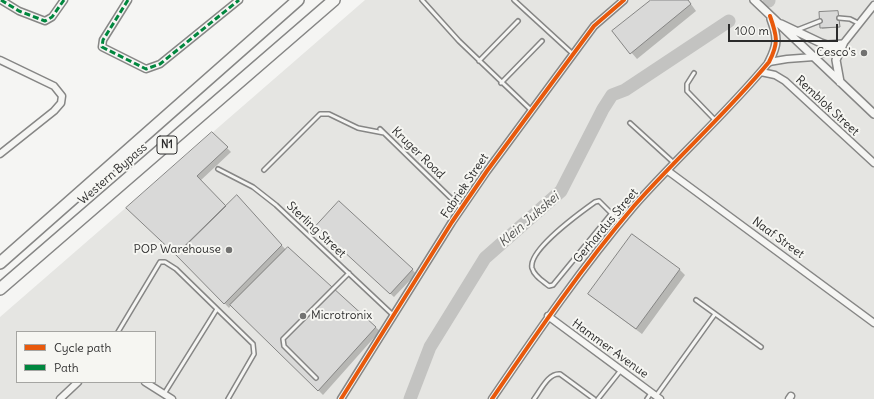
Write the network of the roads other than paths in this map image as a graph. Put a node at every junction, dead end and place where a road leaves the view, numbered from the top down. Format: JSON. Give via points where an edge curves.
{"nodes":[{"id":1,"x":1,"y":0,"type":"edge"},
{"id":2,"x":64,"y":0,"type":"edge"},
{"id":3,"x":128,"y":0,"type":"edge"},
{"id":4,"x":239,"y":0,"type":"edge"},
{"id":5,"x":298,"y":0,"type":"edge"},
{"id":6,"x":334,"y":0,"type":"edge"},
{"id":7,"x":422,"y":0,"type":"edge"},
{"id":8,"x":514,"y":0,"type":"edge"},
{"id":9,"x":624,"y":0,"type":"edge"},
{"id":10,"x":754,"y":0,"type":"edge"},
{"id":11,"x":874,"y":5,"type":"edge"},
{"id":12,"x":772,"y":18,"type":"junction"},
{"id":13,"x":839,"y":18,"type":"dead end"},
{"id":14,"x":518,"y":21,"type":"dead end"},
{"id":15,"x":820,"y":21,"type":"dead end"},
{"id":16,"x":860,"y":24,"type":"junction"},
{"id":17,"x":796,"y":31,"type":"junction"},
{"id":18,"x":542,"y":41,"type":"dead end"},
{"id":19,"x":843,"y":44,"type":"junction"},
{"id":20,"x":573,"y":54,"type":"junction"},
{"id":21,"x":814,"y":57,"type":"junction"},
{"id":22,"x":479,"y":61,"type":"junction"},
{"id":23,"x":769,"y":62,"type":"junction"},
{"id":24,"x":1,"y":63,"type":"edge"},
{"id":25,"x":761,"y":72,"type":"junction"},
{"id":26,"x":694,"y":73,"type":"dead end"},
{"id":27,"x":502,"y":83,"type":"junction"},
{"id":28,"x":840,"y":83,"type":"junction"},
{"id":29,"x":531,"y":110,"type":"junction"},
{"id":30,"x":874,"y":114,"type":"edge"},
{"id":31,"x":715,"y":120,"type":"junction"},
{"id":32,"x":630,"y":122,"type":"dead end"},
{"id":33,"x":380,"y":129,"type":"dead end"},
{"id":34,"x":384,"y":133,"type":"junction"},
{"id":35,"x":0,"y":154,"type":"edge"},
{"id":36,"x":874,"y":163,"type":"edge"},
{"id":37,"x":675,"y":164,"type":"junction"},
{"id":38,"x":218,"y":169,"type":"dead end"},
{"id":39,"x":264,"y":170,"type":"dead end"},
{"id":40,"x":668,"y":171,"type":"junction"},
{"id":41,"x":461,"y":208,"type":"junction"},
{"id":42,"x":612,"y":213,"type":"junction"},
{"id":43,"x":621,"y":223,"type":"junction"},
{"id":44,"x":0,"y":263,"type":"edge"},
{"id":45,"x":349,"y":273,"type":"junction"},
{"id":46,"x":0,"y":289,"type":"edge"},
{"id":47,"x":696,"y":300,"type":"dead end"},
{"id":48,"x":218,"y":309,"type":"junction"},
{"id":49,"x":715,"y":314,"type":"junction"},
{"id":50,"x":394,"y":316,"type":"junction"},
{"id":51,"x":548,"y":316,"type":"junction"},
{"id":52,"x":874,"y":323,"type":"edge"},
{"id":53,"x":119,"y":331,"type":"edge"},
{"id":54,"x":760,"y":347,"type":"dead end"},
{"id":55,"x":621,"y":370,"type":"junction"},
{"id":56,"x":316,"y":378,"type":"dead end"},
{"id":57,"x":77,"y":383,"type":"edge"},
{"id":58,"x":147,"y":383,"type":"edge"},
{"id":59,"x":164,"y":394,"type":"junction"},
{"id":60,"x":656,"y":396,"type":"edge"},
{"id":61,"x":60,"y":399,"type":"edge"},
{"id":62,"x":172,"y":399,"type":"edge"},
{"id":63,"x":228,"y":399,"type":"edge"},
{"id":64,"x":341,"y":399,"type":"edge"},
{"id":65,"x":492,"y":399,"type":"edge"},
{"id":66,"x":534,"y":399,"type":"edge"},
{"id":67,"x":594,"y":399,"type":"edge"},
{"id":68,"x":598,"y":399,"type":"edge"},
{"id":69,"x":647,"y":399,"type":"edge"}],
"edges":[{"from":1,"to":2,"type":"street","via":[[19,11],[45,21],[52,17]]},
{"from":3,"to":4,"type":"street","via":[[103,40],[102,46],[146,69],[160,64]]},
{"from":5,"to":44,"type":"highway","name":"Western Bypass","number":"N1"},
{"from":6,"to":46,"type":"highway","name":"Western Bypass","number":"N1"},
{"from":7,"to":22,"type":"lane"},
{"from":8,"to":20,"type":"lane"},
{"from":9,"to":20,"type":"street","name":"Fabriek Street","via":[[594,26]]},
{"from":10,"to":12,"type":"street"},
{"from":11,"to":16,"type":"street"},
{"from":12,"to":17,"type":"street"},
{"from":12,"to":21,"type":"street"},
{"from":12,"to":23,"type":"street","via":[[777,37]]},
{"from":13,"to":16,"type":"lane","via":[[850,19]]},
{"from":14,"to":22,"type":"lane"},
{"from":15,"to":17,"type":"lane"},
{"from":16,"to":19,"type":"street"},
{"from":17,"to":19,"type":"street","via":[[827,45]]},
{"from":18,"to":27,"type":"lane"},
{"from":19,"to":21,"type":"street"},
{"from":19,"to":28,"type":"street","via":[[836,60]]},
{"from":20,"to":29,"type":"street","name":"Fabriek Street"},
{"from":21,"to":23,"type":"street"},
{"from":21,"to":28,"type":"street"},
{"from":22,"to":27,"type":"lane"},
{"from":23,"to":25,"type":"street","name":"Gerhardus Street"},
{"from":24,"to":35,"type":"street","via":[[54,86],[62,96],[58,106]]},
{"from":25,"to":31,"type":"street","name":"Gerhardus Street"},
{"from":25,"to":36,"type":"street","name":"Remblok Street","via":[[775,75],[785,81]]},
{"from":26,"to":31,"type":"lane","via":[[687,84],[687,91]]},
{"from":27,"to":29,"type":"lane"},
{"from":28,"to":30,"type":"street"},
{"from":29,"to":41,"type":"street","name":"Fabriek Street"},
{"from":31,"to":37,"type":"street","name":"Gerhardus Street"},
{"from":32,"to":37,"type":"lane"},
{"from":33,"to":34,"type":"lane","name":"Kruger Road"},
{"from":34,"to":39,"type":"lane","via":[[358,128],[329,114],[320,114]]},
{"from":34,"to":41,"type":"lane","name":"Kruger Road"},
{"from":37,"to":40,"type":"street","name":"Gerhardus Street"},
{"from":38,"to":45,"type":"lane","name":"Sterling Street","via":[[253,187],[276,205]]},
{"from":40,"to":43,"type":"street","name":"Gerhardus Street"},
{"from":40,"to":52,"type":"street","name":"Naaf Street"},
{"from":41,"to":50,"type":"street","name":"Fabriek Street"},
{"from":42,"to":42,"type":"lane","via":[[604,204],[597,201],[542,245],[534,258],[532,268],[536,275],[549,286],[553,284]]},
{"from":42,"to":43,"type":"lane"},
{"from":43,"to":51,"type":"street","name":"Gerhardus Street"},
{"from":45,"to":50,"type":"lane","name":"Sterling Street"},
{"from":45,"to":56,"type":"lane","via":[[283,339],[284,346]]},
{"from":47,"to":49,"type":"lane"},
{"from":48,"to":53,"type":"lane","via":[[176,269],[162,262]]},
{"from":48,"to":59,"type":"lane"},
{"from":48,"to":63,"type":"lane","via":[[255,349],[252,359]]},
{"from":49,"to":54,"type":"lane"},
{"from":49,"to":60,"type":"lane"},
{"from":50,"to":64,"type":"street","name":"Fabriek Street"},
{"from":51,"to":55,"type":"street","name":"Hammer Avenue"},
{"from":51,"to":65,"type":"street","name":"Gerhardus Street"},
{"from":55,"to":60,"type":"street","name":"Hammer Avenue"},
{"from":55,"to":68,"type":"lane"},
{"from":57,"to":61,"type":"street"},
{"from":58,"to":59,"type":"street"},
{"from":59,"to":62,"type":"street"},
{"from":60,"to":69,"type":"lane"},
{"from":66,"to":67,"type":"lane","via":[[550,376],[555,374],[560,374]]}]}
